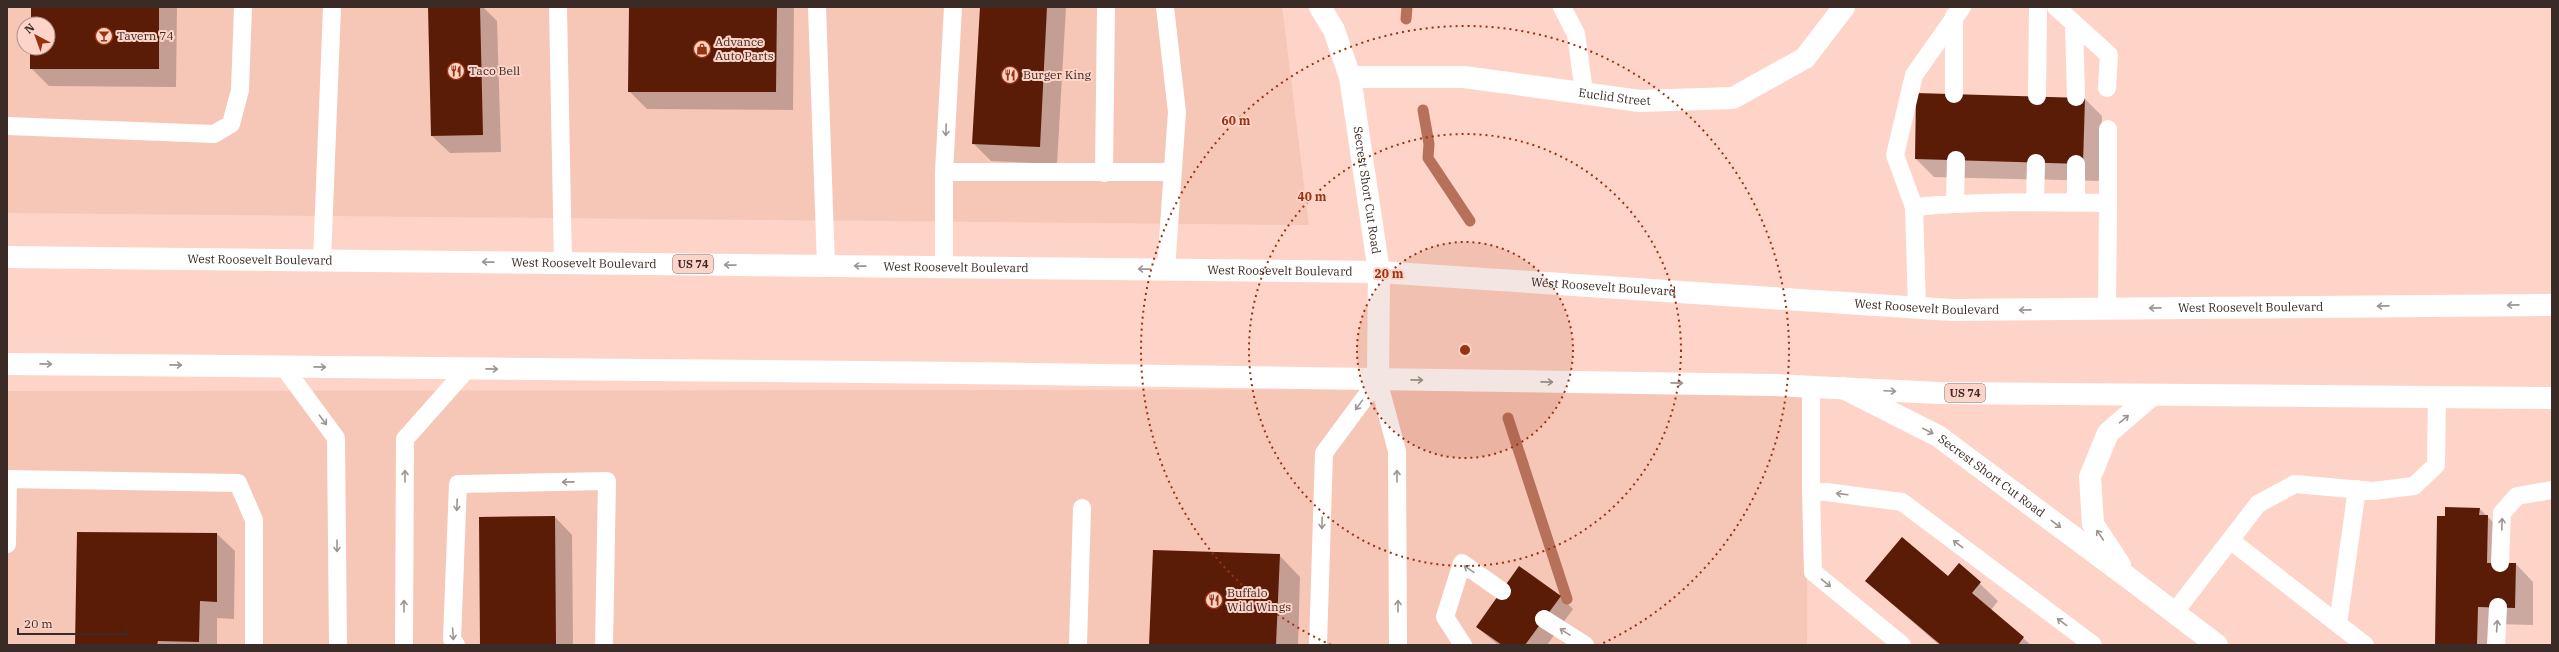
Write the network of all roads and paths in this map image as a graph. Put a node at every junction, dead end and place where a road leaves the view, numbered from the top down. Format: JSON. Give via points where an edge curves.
{"nodes":[{"id":1,"x":243,"y":7,"type":"edge"},
{"id":2,"x":332,"y":7,"type":"edge"},
{"id":3,"x":558,"y":7,"type":"edge"},
{"id":4,"x":817,"y":7,"type":"edge"},
{"id":5,"x":953,"y":7,"type":"edge"},
{"id":6,"x":964,"y":7,"type":"edge"},
{"id":7,"x":1106,"y":7,"type":"edge"},
{"id":8,"x":1165,"y":7,"type":"edge"},
{"id":9,"x":1320,"y":7,"type":"edge"},
{"id":10,"x":1562,"y":7,"type":"edge"},
{"id":11,"x":1844,"y":7,"type":"edge"},
{"id":12,"x":2038,"y":7,"type":"edge"},
{"id":13,"x":2056,"y":7,"type":"edge"},
{"id":14,"x":1958,"y":11,"type":"edge"},
{"id":15,"x":2074,"y":24,"type":"junction"},
{"id":16,"x":1350,"y":77,"type":"junction"},
{"id":17,"x":2107,"y":88,"type":"dead end"},
{"id":18,"x":1584,"y":92,"type":"junction"},
{"id":19,"x":1954,"y":94,"type":"dead end"},
{"id":20,"x":2037,"y":96,"type":"dead end"},
{"id":21,"x":2076,"y":97,"type":"dead end"},
{"id":22,"x":948,"y":98,"type":"junction"},
{"id":23,"x":7,"y":126,"type":"edge"},
{"id":24,"x":2108,"y":129,"type":"dead end"},
{"id":25,"x":1956,"y":160,"type":"dead end"},
{"id":26,"x":2036,"y":163,"type":"dead end"},
{"id":27,"x":2076,"y":164,"type":"dead end"},
{"id":28,"x":944,"y":172,"type":"junction"},
{"id":29,"x":1104,"y":172,"type":"junction"},
{"id":30,"x":1172,"y":172,"type":"junction"},
{"id":31,"x":2035,"y":202,"type":"junction"},
{"id":32,"x":2076,"y":202,"type":"junction"},
{"id":33,"x":1955,"y":203,"type":"junction"},
{"id":34,"x":2108,"y":203,"type":"junction"},
{"id":35,"x":1914,"y":208,"type":"junction"},
{"id":36,"x":7,"y":257,"type":"edge"},
{"id":37,"x":322,"y":260,"type":"junction"},
{"id":38,"x":563,"y":263,"type":"junction"},
{"id":39,"x":826,"y":266,"type":"junction"},
{"id":40,"x":944,"y":267,"type":"junction"},
{"id":41,"x":1166,"y":269,"type":"junction"},
{"id":42,"x":1379,"y":272,"type":"junction"},
{"id":43,"x":2552,"y":305,"type":"edge"},
{"id":44,"x":1917,"y":308,"type":"junction"},
{"id":45,"x":2107,"y":309,"type":"junction"},
{"id":46,"x":7,"y":364,"type":"edge"},
{"id":47,"x":283,"y":366,"type":"junction"},
{"id":48,"x":468,"y":368,"type":"junction"},
{"id":49,"x":1378,"y":380,"type":"junction"},
{"id":50,"x":1811,"y":386,"type":"junction"},
{"id":51,"x":1843,"y":388,"type":"junction"},
{"id":52,"x":2152,"y":395,"type":"junction"},
{"id":53,"x":2437,"y":397,"type":"junction"},
{"id":54,"x":2552,"y":398,"type":"edge"},
{"id":55,"x":8,"y":479,"type":"edge"},
{"id":56,"x":1811,"y":490,"type":"junction"},
{"id":57,"x":2356,"y":490,"type":"junction"},
{"id":58,"x":2551,"y":490,"type":"edge"},
{"id":59,"x":1082,"y":508,"type":"dead end"},
{"id":60,"x":2230,"y":540,"type":"junction"},
{"id":61,"x":7,"y":544,"type":"edge"},
{"id":62,"x":2500,"y":563,"type":"dead end"},
{"id":63,"x":2130,"y":579,"type":"junction"},
{"id":64,"x":1502,"y":591,"type":"dead end"},
{"id":65,"x":2498,"y":608,"type":"dead end"},
{"id":66,"x":2174,"y":613,"type":"junction"},
{"id":67,"x":1544,"y":619,"type":"dead end"},
{"id":68,"x":2338,"y":624,"type":"junction"},
{"id":69,"x":254,"y":645,"type":"edge"},
{"id":70,"x":338,"y":645,"type":"edge"},
{"id":71,"x":404,"y":645,"type":"edge"},
{"id":72,"x":456,"y":645,"type":"edge"},
{"id":73,"x":604,"y":645,"type":"edge"},
{"id":74,"x":1078,"y":645,"type":"edge"},
{"id":75,"x":1318,"y":645,"type":"edge"},
{"id":76,"x":1398,"y":645,"type":"edge"},
{"id":77,"x":1463,"y":645,"type":"edge"},
{"id":78,"x":1585,"y":645,"type":"edge"},
{"id":79,"x":1902,"y":645,"type":"edge"},
{"id":80,"x":2093,"y":645,"type":"edge"},
{"id":81,"x":2217,"y":645,"type":"edge"},
{"id":82,"x":2365,"y":645,"type":"edge"},
{"id":83,"x":2496,"y":645,"type":"edge"}],
"edges":[{"from":1,"to":23,"type":"lane","via":[[240,90],[231,124],[214,134]]},
{"from":2,"to":37,"type":"lane"},
{"from":3,"to":38,"type":"lane"},
{"from":4,"to":39,"type":"lane"},
{"from":5,"to":22,"type":"lane"},
{"from":6,"to":22,"type":"lane","via":[[957,72]]},
{"from":7,"to":29,"type":"lane"},
{"from":8,"to":30,"type":"lane","via":[[1177,112]]},
{"from":9,"to":16,"type":"main road","name":"Secrest Short Cut Road","via":[[1334,30]]},
{"from":10,"to":18,"type":"lane","via":[[1576,34]]},
{"from":11,"to":18,"type":"main road","name":"Euclid Street","via":[[1805,58],[1733,98],[1640,101]]},
{"from":12,"to":20,"type":"lane"},
{"from":13,"to":15,"type":"lane"},
{"from":14,"to":19,"type":"lane"},
{"from":14,"to":35,"type":"lane","via":[[1914,75],[1895,155]]},
{"from":15,"to":17,"type":"lane","via":[[2109,55]]},
{"from":15,"to":21,"type":"lane"},
{"from":16,"to":18,"type":"main road","name":"Euclid Street","via":[[1464,77]]},
{"from":16,"to":42,"type":"main road","name":"Secrest Short Cut Road"},
{"from":22,"to":28,"type":"lane","one_way":true},
{"from":24,"to":34,"type":"lane"},
{"from":25,"to":33,"type":"lane"},
{"from":26,"to":31,"type":"lane"},
{"from":27,"to":32,"type":"lane"},
{"from":28,"to":29,"type":"lane"},
{"from":28,"to":40,"type":"lane"},
{"from":29,"to":30,"type":"lane"},
{"from":30,"to":41,"type":"lane"},
{"from":31,"to":32,"type":"lane"},
{"from":31,"to":33,"type":"lane"},
{"from":32,"to":34,"type":"lane"},
{"from":33,"to":35,"type":"lane"},
{"from":34,"to":45,"type":"lane"},
{"from":35,"to":44,"type":"lane"},
{"from":36,"to":37,"type":"main road","name":"West Roosevelt Boulevard","number":"US 74"},
{"from":38,"to":37,"type":"main road","name":"West Roosevelt Boulevard","number":"US 74","one_way":true},
{"from":39,"to":38,"type":"main road","name":"West Roosevelt Boulevard","number":"US 74","one_way":true},
{"from":40,"to":39,"type":"main road","name":"West Roosevelt Boulevard","number":"US 74","one_way":true},
{"from":41,"to":40,"type":"main road","name":"West Roosevelt Boulevard","number":"US 74","one_way":true},
{"from":41,"to":42,"type":"main road","name":"West Roosevelt Boulevard","number":"US 74"},
{"from":42,"to":44,"type":"main road","name":"West Roosevelt Boulevard","number":"US 74"},
{"from":42,"to":49,"type":"main road","name":"Secrest Short Cut Road"},
{"from":43,"to":45,"type":"main road","name":"West Roosevelt Boulevard","number":"US 74","one_way":true},
{"from":45,"to":44,"type":"main road","name":"West Roosevelt Boulevard","number":"US 74","one_way":true},
{"from":46,"to":47,"type":"main road","number":"US 74","one_way":true},
{"from":47,"to":48,"type":"main road","number":"US 74","one_way":true},
{"from":47,"to":70,"type":"lane","one_way":true,"via":[[336,438]]},
{"from":48,"to":49,"type":"main road","number":"US 74","one_way":true},
{"from":71,"to":48,"type":"lane","one_way":true,"via":[[405,439]]},
{"from":49,"to":50,"type":"main road","number":"US 74","one_way":true},
{"from":49,"to":75,"type":"lane","one_way":true,"via":[[1324,453]]},
{"from":76,"to":49,"type":"lane","one_way":true,"via":[[1397,451]]},
{"from":50,"to":51,"type":"main road","number":"US 74"},
{"from":50,"to":56,"type":"lane"},
{"from":51,"to":52,"type":"main road","number":"US 74","one_way":true,"via":[[1939,393]]},
{"from":51,"to":63,"type":"main road","name":"Secrest Short Cut Road","one_way":true,"via":[[1938,436]]},
{"from":52,"to":53,"type":"main road","number":"US 74"},
{"from":63,"to":52,"type":"main road","name":"Secrest Short Cut Road","one_way":true,"via":[[2093,524],[2090,477],[2108,433]]},
{"from":53,"to":54,"type":"main road","number":"US 74"},
{"from":53,"to":57,"type":"lane","via":[[2436,465],[2414,486],[2373,491]]},
{"from":55,"to":61,"type":"lane"},
{"from":55,"to":69,"type":"lane","via":[[238,483],[254,520]]},
{"from":56,"to":79,"type":"lane","one_way":true,"via":[[1813,572]]},
{"from":80,"to":56,"type":"lane","one_way":true,"via":[[1902,502]]},
{"from":57,"to":60,"type":"lane","via":[[2296,484],[2258,504]]},
{"from":57,"to":68,"type":"lane"},
{"from":62,"to":58,"type":"lane","one_way":true,"via":[[2502,513],[2517,496]]},
{"from":59,"to":74,"type":"lane"},
{"from":60,"to":66,"type":"lane"},
{"from":60,"to":68,"type":"lane"},
{"from":63,"to":66,"type":"main road","name":"Secrest Short Cut Road"},
{"from":64,"to":77,"type":"lane","one_way":true,"via":[[1462,564],[1445,617]]},
{"from":83,"to":65,"type":"lane","one_way":true},
{"from":66,"to":81,"type":"main road","name":"Secrest Short Cut Road"},
{"from":78,"to":67,"type":"lane","one_way":true},
{"from":68,"to":82,"type":"lane"},
{"from":73,"to":72,"type":"lane","one_way":true,"via":[[607,481],[458,484],[452,639]]}]}
